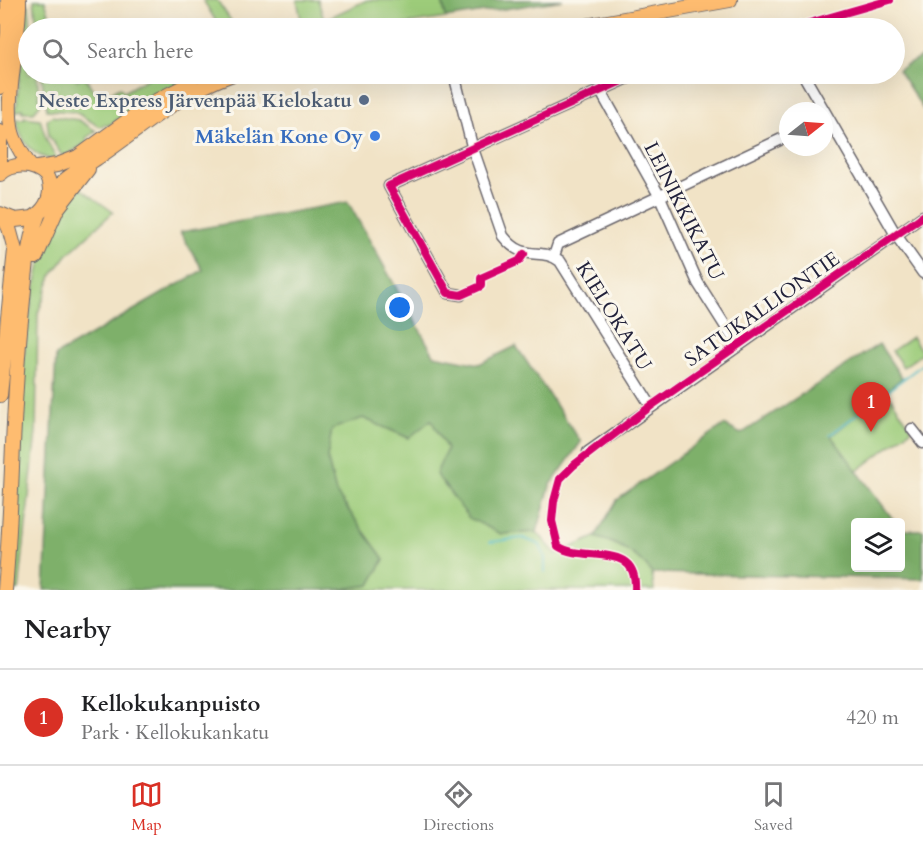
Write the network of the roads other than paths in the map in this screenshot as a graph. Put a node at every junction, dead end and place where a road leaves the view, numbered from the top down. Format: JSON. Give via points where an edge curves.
{"nodes":[{"id":1,"x":8,"y":0,"type":"edge"},
{"id":2,"x":19,"y":0,"type":"edge"},
{"id":3,"x":730,"y":0,"type":"edge"},
{"id":4,"x":19,"y":18,"type":"edge"},
{"id":5,"x":630,"y":18,"type":"edge"},
{"id":6,"x":18,"y":44,"type":"edge"},
{"id":7,"x":191,"y":84,"type":"edge"},
{"id":8,"x":208,"y":84,"type":"edge"},
{"id":9,"x":456,"y":84,"type":"edge"},
{"id":10,"x":614,"y":84,"type":"edge"},
{"id":11,"x":809,"y":84,"type":"edge"},
{"id":12,"x":0,"y":87,"type":"edge"},
{"id":13,"x":600,"y":90,"type":"junction"},
{"id":14,"x":819,"y":102,"type":"edge"},
{"id":15,"x":833,"y":127,"type":"edge"},
{"id":16,"x":0,"y":132,"type":"edge"},
{"id":17,"x":779,"y":140,"type":"edge"},
{"id":18,"x":472,"y":146,"type":"junction"},
{"id":19,"x":100,"y":156,"type":"junction"},
{"id":20,"x":0,"y":167,"type":"edge"},
{"id":21,"x":33,"y":167,"type":"junction"},
{"id":22,"x":0,"y":174,"type":"edge"},
{"id":23,"x":49,"y":197,"type":"junction"},
{"id":24,"x":660,"y":197,"type":"junction"},
{"id":25,"x":38,"y":214,"type":"junction"},
{"id":26,"x":1,"y":215,"type":"edge"},
{"id":27,"x":923,"y":216,"type":"edge"},
{"id":28,"x":896,"y":235,"type":"junction"},
{"id":29,"x":554,"y":256,"type":"junction"},
{"id":30,"x":923,"y":273,"type":"edge"},
{"id":31,"x":25,"y":284,"type":"junction"},
{"id":32,"x":461,"y":295,"type":"dead end"},
{"id":33,"x":738,"y":346,"type":"junction"},
{"id":34,"x":0,"y":395,"type":"edge"},
{"id":35,"x":651,"y":406,"type":"junction"},
{"id":36,"x":912,"y":429,"type":"dead end"},
{"id":37,"x":923,"y":443,"type":"edge"},
{"id":38,"x":588,"y":452,"type":"dead end"},
{"id":39,"x":5,"y":590,"type":"edge"}],
"edges":[{"from":1,"to":12,"type":"main road","via":[[8,33]]},
{"from":2,"to":4,"type":"main road"},
{"from":3,"to":5,"type":"main road"},
{"from":6,"to":21,"type":"main road","via":[[11,123],[17,145]]},
{"from":7,"to":21,"type":"main road","via":[[152,103],[71,161]]},
{"from":8,"to":19,"type":"main road","via":[[157,112]]},
{"from":9,"to":18,"type":"street","name":"KIELOKATU"},
{"from":10,"to":13,"type":"street"},
{"from":11,"to":14,"type":"street"},
{"from":13,"to":18,"type":"street"},
{"from":13,"to":24,"type":"street","name":"LEINIKKIKATU"},
{"from":15,"to":28,"type":"street"},
{"from":16,"to":20,"type":"main road"},
{"from":17,"to":24,"type":"street"},
{"from":18,"to":29,"type":"street","name":"KIELOKATU","via":[[503,236],[524,254]]},
{"from":18,"to":32,"type":"street","via":[[389,186],[448,293]]},
{"from":19,"to":23,"type":"main road","via":[[59,184]]},
{"from":19,"to":31,"type":"main road","via":[[57,209]]},
{"from":21,"to":22,"type":"main road","via":[[15,166]]},
{"from":21,"to":23,"type":"main road","via":[[49,180]]},
{"from":23,"to":25,"type":"main road"},
{"from":24,"to":29,"type":"street","via":[[558,244]]},
{"from":24,"to":33,"type":"street","name":"LEINIKKIKATU","via":[[698,283]]},
{"from":25,"to":26,"type":"main road","via":[[27,220]]},
{"from":25,"to":31,"type":"main road"},
{"from":26,"to":34,"type":"main road","via":[[15,250]]},
{"from":27,"to":28,"type":"street","name":"SATUKALLIONTIE"},
{"from":28,"to":30,"type":"street"},
{"from":28,"to":33,"type":"street","name":"SATUKALLIONTIE"},
{"from":29,"to":35,"type":"street","name":"KIELOKATU"},
{"from":31,"to":39,"type":"main road","via":[[16,363]]},
{"from":33,"to":35,"type":"street","name":"SATUKALLIONTIE"},
{"from":35,"to":38,"type":"street","name":"SATUKALLIONTIE"},
{"from":36,"to":37,"type":"street"}]}
